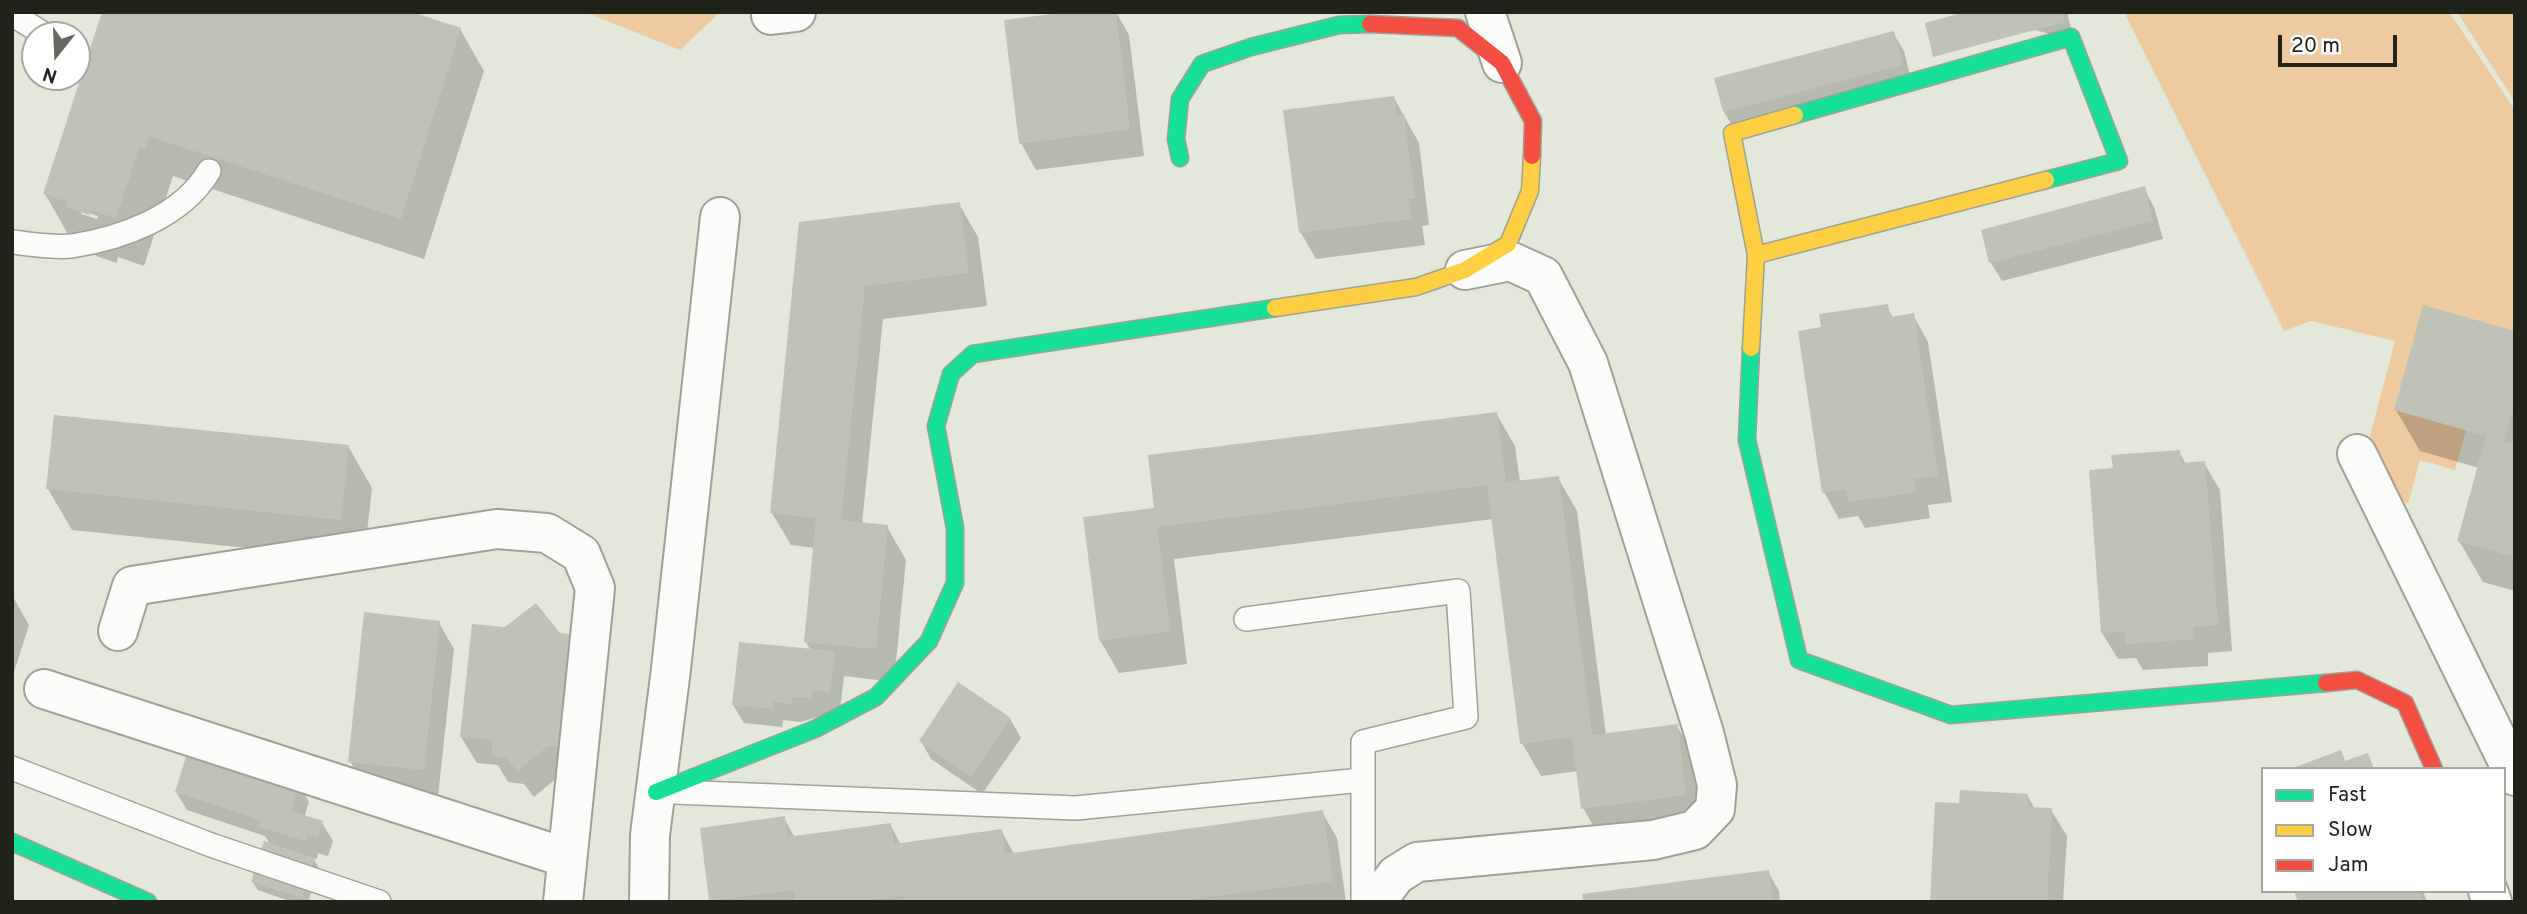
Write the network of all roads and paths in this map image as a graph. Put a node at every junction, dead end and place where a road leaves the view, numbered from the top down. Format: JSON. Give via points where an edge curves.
{"nodes":[{"id":1,"x":1485,"y":12,"type":"edge"},
{"id":2,"x":1503,"y":63,"type":"junction"},
{"id":3,"x":1180,"y":158,"type":"dead end"},
{"id":4,"x":209,"y":171,"type":"dead end"},
{"id":5,"x":720,"y":217,"type":"dead end"},
{"id":6,"x":12,"y":242,"type":"edge"},
{"id":7,"x":1756,"y":255,"type":"junction"},
{"id":8,"x":1465,"y":270,"type":"junction"},
{"id":9,"x":2357,"y":454,"type":"dead end"},
{"id":10,"x":1246,"y":619,"type":"dead end"},
{"id":11,"x":118,"y":631,"type":"dead end"},
{"id":12,"x":44,"y":689,"type":"dead end"},
{"id":13,"x":2433,"y":767,"type":"edge"},
{"id":14,"x":12,"y":768,"type":"edge"},
{"id":15,"x":2515,"y":776,"type":"edge"},
{"id":16,"x":1362,"y":780,"type":"junction"},
{"id":17,"x":656,"y":792,"type":"junction"},
{"id":18,"x":12,"y":842,"type":"edge"},
{"id":19,"x":567,"y":858,"type":"junction"},
{"id":20,"x":148,"y":902,"type":"edge"},
{"id":21,"x":379,"y":902,"type":"edge"},
{"id":22,"x":563,"y":902,"type":"edge"},
{"id":23,"x":649,"y":902,"type":"edge"},
{"id":24,"x":1363,"y":902,"type":"edge"},
{"id":25,"x":1376,"y":902,"type":"edge"}],
"edges":[{"from":1,"to":2,"type":"street"},
{"from":2,"to":3,"type":"street","via":[[1458,28],[1392,23],[1339,25],[1251,47],[1202,64],[1180,99],[1176,139]]},
{"from":2,"to":8,"type":"street","via":[[1533,121],[1530,191],[1508,244]]},
{"from":4,"to":6,"type":"lane","via":[[197,192],[136,230],[69,246]]},
{"from":5,"to":17,"type":"street"},
{"from":7,"to":7,"type":"street","via":[[1732,134],[2071,37],[2119,161]]},
{"from":7,"to":13,"type":"street","via":[[1747,440],[1799,660],[1951,715],[2357,680],[2405,703]]},
{"from":8,"to":17,"type":"street","via":[[1416,287],[973,354],[951,374],[936,426],[955,528],[955,583],[929,641],[876,697],[815,729]]},
{"from":8,"to":25,"type":"street","via":[[1510,261],[1543,276],[1588,363],[1704,733],[1717,785],[1715,809],[1695,830],[1653,840],[1417,862],[1396,875]]},
{"from":9,"to":15,"type":"street"},
{"from":10,"to":16,"type":"lane","via":[[1458,591],[1466,717],[1363,742]]},
{"from":11,"to":19,"type":"street","via":[[132,586],[497,529],[547,533],[581,554],[595,588]]},
{"from":12,"to":19,"type":"street"},
{"from":14,"to":21,"type":"lane","via":[[211,845]]},
{"from":16,"to":17,"type":"lane","via":[[1076,808]]},
{"from":16,"to":24,"type":"lane"},
{"from":17,"to":23,"type":"street"},
{"from":18,"to":20,"type":"street"},
{"from":19,"to":22,"type":"street"}]}
